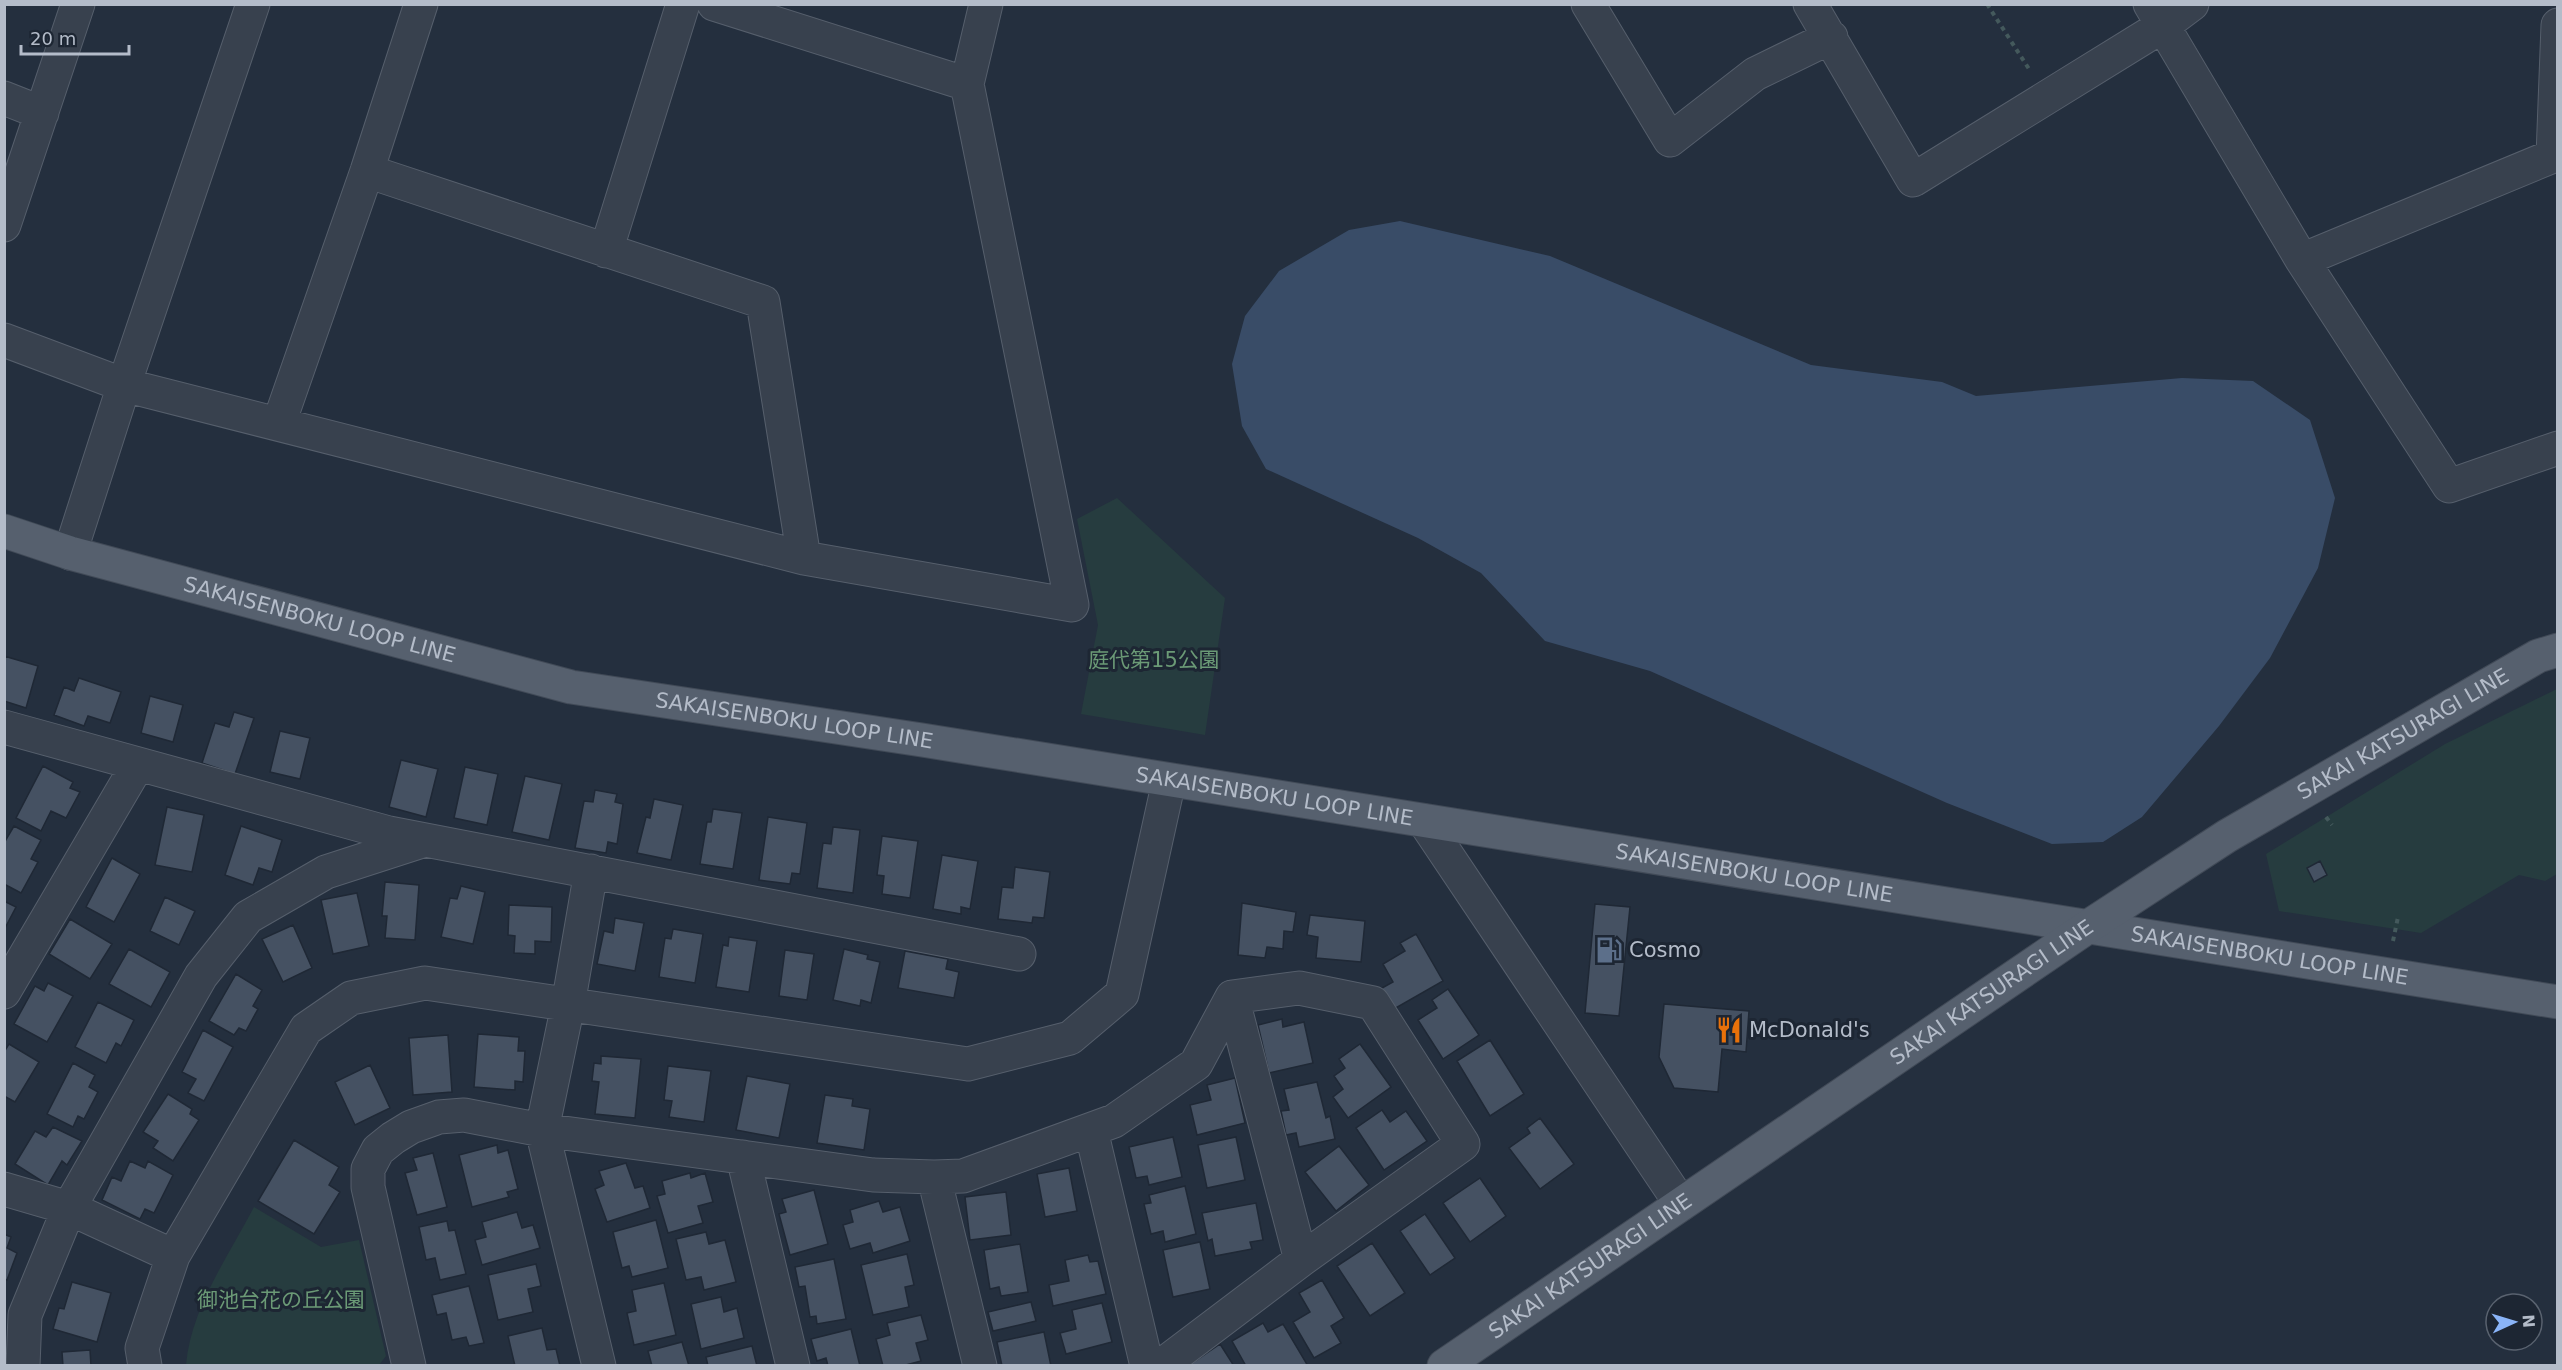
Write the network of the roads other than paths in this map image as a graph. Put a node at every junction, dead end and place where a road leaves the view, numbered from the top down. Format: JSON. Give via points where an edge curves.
{"nodes":[{"id":1,"x":78,"y":4,"type":"edge"},
{"id":2,"x":253,"y":4,"type":"edge"},
{"id":3,"x":421,"y":4,"type":"edge"},
{"id":4,"x":683,"y":4,"type":"edge"},
{"id":5,"x":714,"y":4,"type":"edge"},
{"id":6,"x":986,"y":4,"type":"edge"},
{"id":7,"x":1588,"y":4,"type":"edge"},
{"id":8,"x":1810,"y":4,"type":"edge"},
{"id":9,"x":2192,"y":4,"type":"edge"},
{"id":10,"x":2157,"y":15,"type":"edge"},
{"id":11,"x":2558,"y":25,"type":"edge"},
{"id":12,"x":1831,"y":37,"type":"junction"},
{"id":13,"x":967,"y":84,"type":"junction"},
{"id":14,"x":4,"y":98,"type":"edge"},
{"id":15,"x":42,"y":113,"type":"junction"},
{"id":16,"x":367,"y":171,"type":"junction"},
{"id":17,"x":4,"y":225,"type":"edge"},
{"id":18,"x":606,"y":252,"type":"junction"},
{"id":19,"x":2302,"y":261,"type":"junction"},
{"id":20,"x":4,"y":340,"type":"edge"},
{"id":21,"x":124,"y":385,"type":"junction"},
{"id":22,"x":279,"y":423,"type":"junction"},
{"id":23,"x":2558,"y":448,"type":"edge"},
{"id":24,"x":4,"y":531,"type":"edge"},
{"id":25,"x":70,"y":553,"type":"junction"},
{"id":26,"x":804,"y":558,"type":"junction"},
{"id":27,"x":2558,"y":650,"type":"edge"},
{"id":28,"x":4,"y":727,"type":"edge"},
{"id":29,"x":138,"y":764,"type":"junction"},
{"id":30,"x":1169,"y":781,"type":"junction"},
{"id":31,"x":1424,"y":821,"type":"junction"},
{"id":32,"x":426,"y":840,"type":"junction"},
{"id":33,"x":591,"y":871,"type":"junction"},
{"id":34,"x":2086,"y":928,"type":"junction"},
{"id":35,"x":1019,"y":954,"type":"dead end"},
{"id":36,"x":4,"y":993,"type":"edge"},
{"id":37,"x":1232,"y":997,"type":"junction"},
{"id":38,"x":2558,"y":1002,"type":"edge"},
{"id":39,"x":568,"y":1005,"type":"junction"},
{"id":40,"x":542,"y":1130,"type":"junction"},
{"id":41,"x":1091,"y":1130,"type":"junction"},
{"id":42,"x":743,"y":1157,"type":"junction"},
{"id":43,"x":934,"y":1177,"type":"junction"},
{"id":44,"x":4,"y":1189,"type":"edge"},
{"id":45,"x":1681,"y":1204,"type":"junction"},
{"id":46,"x":69,"y":1208,"type":"junction"},
{"id":47,"x":173,"y":1256,"type":"junction"},
{"id":48,"x":1301,"y":1260,"type":"junction"},
{"id":49,"x":23,"y":1365,"type":"edge"},
{"id":50,"x":145,"y":1365,"type":"edge"},
{"id":51,"x":409,"y":1365,"type":"edge"},
{"id":52,"x":599,"y":1365,"type":"edge"},
{"id":53,"x":793,"y":1365,"type":"edge"},
{"id":54,"x":980,"y":1365,"type":"edge"},
{"id":55,"x":1147,"y":1365,"type":"edge"},
{"id":56,"x":1161,"y":1365,"type":"edge"},
{"id":57,"x":1444,"y":1365,"type":"edge"}],
"edges":[{"from":1,"to":15,"type":"street"},
{"from":2,"to":21,"type":"street"},
{"from":3,"to":16,"type":"street"},
{"from":4,"to":18,"type":"street"},
{"from":5,"to":13,"type":"street"},
{"from":6,"to":13,"type":"street"},
{"from":7,"to":12,"type":"street","via":[[1671,140],[1755,74]]},
{"from":8,"to":12,"type":"street"},
{"from":9,"to":10,"type":"street"},
{"from":10,"to":12,"type":"street","via":[[2047,97],[1913,180]]},
{"from":10,"to":19,"type":"street"},
{"from":11,"to":19,"type":"street","via":[[2553,156]]},
{"from":13,"to":26,"type":"street","via":[[1072,605]]},
{"from":14,"to":15,"type":"street"},
{"from":15,"to":17,"type":"street"},
{"from":16,"to":18,"type":"street"},
{"from":16,"to":22,"type":"street"},
{"from":18,"to":26,"type":"street","via":[[763,302]]},
{"from":19,"to":23,"type":"street","via":[[2449,486]]},
{"from":20,"to":21,"type":"street"},
{"from":21,"to":22,"type":"street"},
{"from":21,"to":25,"type":"street"},
{"from":22,"to":26,"type":"street"},
{"from":24,"to":25,"type":"main road","name":"SAKAISENBOKU LOOP LINE"},
{"from":25,"to":30,"type":"main road","name":"SAKAISENBOKU LOOP LINE","via":[[571,687]]},
{"from":27,"to":34,"type":"main road","name":"SAKAI KATSURAGI LINE","via":[[2538,657],[2227,836]]},
{"from":28,"to":29,"type":"street"},
{"from":29,"to":32,"type":"street"},
{"from":29,"to":36,"type":"street"},
{"from":30,"to":31,"type":"main road","name":"SAKAISENBOKU LOOP LINE"},
{"from":30,"to":39,"type":"street","via":[[1122,994],[1070,1038],[968,1064]]},
{"from":31,"to":34,"type":"main road","name":"SAKAISENBOKU LOOP LINE"},
{"from":31,"to":45,"type":"street"},
{"from":32,"to":33,"type":"street"},
{"from":32,"to":46,"type":"street","via":[[326,872],[248,916],[201,976]]},
{"from":33,"to":35,"type":"street"},
{"from":33,"to":39,"type":"street"},
{"from":34,"to":38,"type":"main road","name":"SAKAISENBOKU LOOP LINE"},
{"from":34,"to":45,"type":"main road","name":"SAKAI KATSURAGI LINE"},
{"from":37,"to":41,"type":"street","via":[[1196,1064],[1114,1121]]},
{"from":37,"to":48,"type":"street"},
{"from":37,"to":48,"type":"street","via":[[1299,988],[1373,1003],[1463,1144]]},
{"from":39,"to":40,"type":"street"},
{"from":39,"to":47,"type":"street","via":[[425,983],[351,998],[306,1029]]},
{"from":40,"to":42,"type":"street"},
{"from":40,"to":51,"type":"street","via":[[464,1115],[439,1117],[411,1127],[378,1150],[368,1169],[368,1187]]},
{"from":40,"to":52,"type":"street"},
{"from":41,"to":43,"type":"street","via":[[963,1176]]},
{"from":41,"to":55,"type":"street"},
{"from":42,"to":43,"type":"street","via":[[873,1175]]},
{"from":42,"to":53,"type":"street"},
{"from":43,"to":54,"type":"street"},
{"from":44,"to":46,"type":"street"},
{"from":45,"to":57,"type":"main road","name":"SAKAI KATSURAGI LINE"},
{"from":46,"to":47,"type":"street"},
{"from":46,"to":49,"type":"street","via":[[25,1315]]},
{"from":47,"to":50,"type":"street","via":[[142,1348]]},
{"from":48,"to":56,"type":"street"}]}
